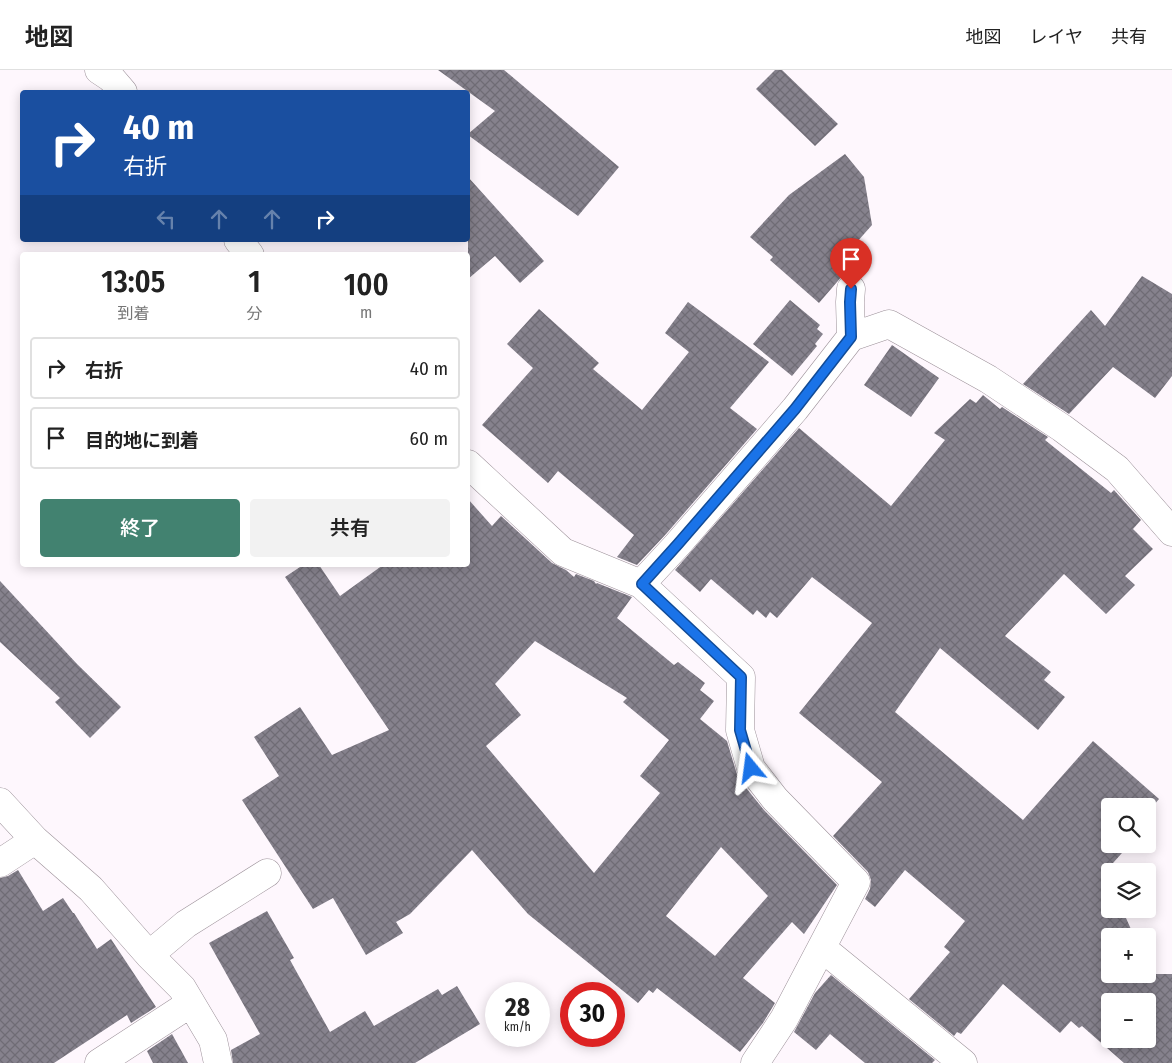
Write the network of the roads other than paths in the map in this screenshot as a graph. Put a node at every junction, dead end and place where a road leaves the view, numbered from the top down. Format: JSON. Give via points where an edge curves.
{"nodes":[{"id":1,"x":99,"y":70,"type":"edge"},
{"id":2,"x":121,"y":90,"type":"edge"},
{"id":3,"x":240,"y":242,"type":"edge"},
{"id":4,"x":248,"y":252,"type":"edge"},
{"id":5,"x":851,"y":289,"type":"dead end"},
{"id":6,"x":851,"y":337,"type":"junction"},
{"id":7,"x":470,"y":466,"type":"edge"},
{"id":8,"x":1172,"y":532,"type":"edge"},
{"id":9,"x":642,"y":584,"type":"junction"},
{"id":10,"x":0,"y":802,"type":"edge"},
{"id":11,"x":35,"y":840,"type":"junction"},
{"id":12,"x":0,"y":863,"type":"edge"},
{"id":13,"x":267,"y":874,"type":"dead end"},
{"id":14,"x":822,"y":948,"type":"junction"},
{"id":15,"x":149,"y":955,"type":"junction"},
{"id":16,"x":191,"y":1003,"type":"junction"},
{"id":17,"x":99,"y":1063,"type":"edge"},
{"id":18,"x":218,"y":1063,"type":"edge"},
{"id":19,"x":755,"y":1063,"type":"edge"},
{"id":20,"x":962,"y":1063,"type":"edge"}],
"edges":[{"from":1,"to":2,"type":"street"},
{"from":3,"to":4,"type":"street"},
{"from":5,"to":6,"type":"street"},
{"from":6,"to":8,"type":"street","via":[[888,324],[988,379],[1117,469]]},
{"from":6,"to":9,"type":"street","via":[[795,409]]},
{"from":7,"to":9,"type":"street","via":[[562,552]]},
{"from":9,"to":14,"type":"street","via":[[741,677],[740,730],[751,768],[775,799],[856,882]]},
{"from":10,"to":11,"type":"street"},
{"from":11,"to":12,"type":"street"},
{"from":11,"to":15,"type":"street","via":[[91,888]]},
{"from":13,"to":15,"type":"street","via":[[186,924]]},
{"from":14,"to":19,"type":"street","via":[[784,1019]]},
{"from":14,"to":20,"type":"street"},
{"from":15,"to":16,"type":"street","via":[[182,988]]},
{"from":16,"to":17,"type":"street"},
{"from":16,"to":18,"type":"street","via":[[213,1040]]}]}
